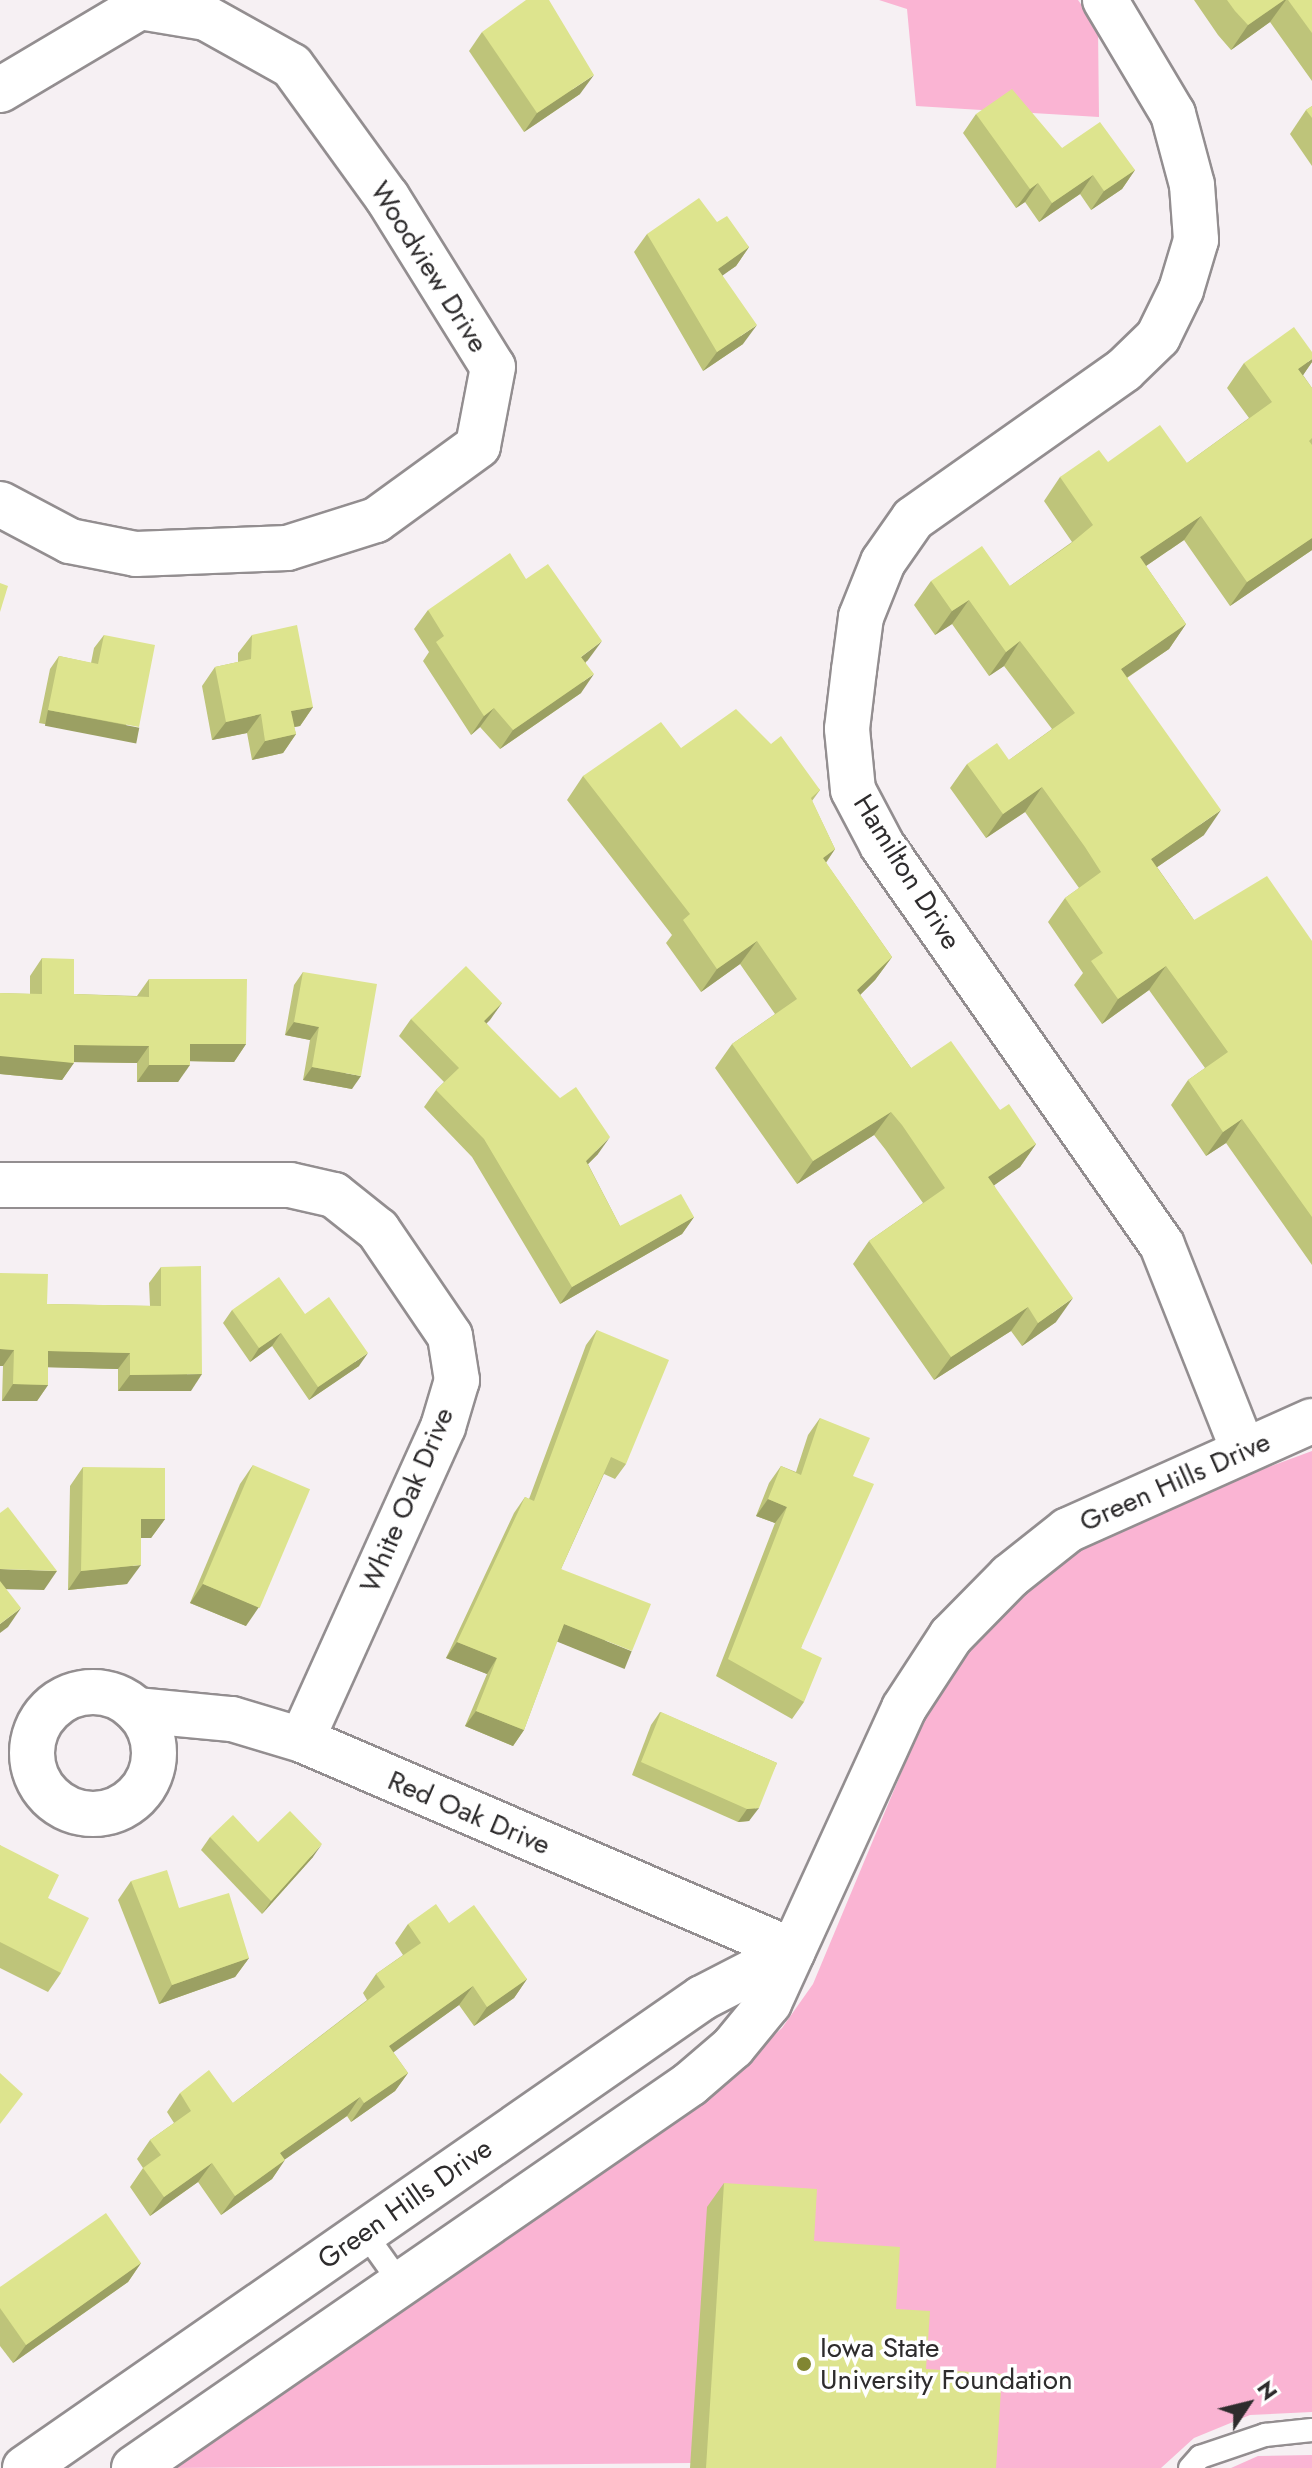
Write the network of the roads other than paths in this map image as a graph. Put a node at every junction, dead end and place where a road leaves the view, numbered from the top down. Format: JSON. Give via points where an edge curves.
{"nodes":[{"id":1,"x":1105,"y":0,"type":"edge"},
{"id":2,"x":0,"y":90,"type":"edge"},
{"id":3,"x":0,"y":504,"type":"edge"},
{"id":4,"x":0,"y":1185,"type":"edge"},
{"id":5,"x":1312,"y":1421,"type":"edge"},
{"id":6,"x":1243,"y":1450,"type":"junction"},
{"id":7,"x":136,"y":1710,"type":"dead end"},
{"id":8,"x":302,"y":1740,"type":"junction"},
{"id":9,"x":793,"y":1951,"type":"junction"},
{"id":10,"x":364,"y":2232,"type":"junction"},
{"id":11,"x":401,"y":2284,"type":"junction"},
{"id":12,"x":1312,"y":2430,"type":"edge"},
{"id":13,"x":25,"y":2468,"type":"edge"},
{"id":14,"x":134,"y":2468,"type":"edge"},
{"id":15,"x":1190,"y":2468,"type":"edge"}],
"edges":[{"from":1,"to":6,"type":"street","name":"Hamilton Drive","via":[[1145,59],[1181,142],[1196,240],[1181,290],[1158,337],[1124,370],[913,519],[883,562],[861,617],[847,729],[853,790],[882,845],[1162,1245]]},
{"from":2,"to":3,"type":"street","name":"Woodview Drive","via":[[140,7],[206,18],[292,66],[387,197],[493,367],[478,446],[376,520],[287,548],[136,554],[70,541]]},
{"from":4,"to":8,"type":"street","name":"White Oak Drive","via":[[290,1185],[334,1195],[378,1230],[450,1336],[457,1380],[443,1427]]},
{"from":5,"to":6,"type":"street","name":"Green Hills Drive"},
{"from":6,"to":9,"type":"street","name":"Green Hills Drive","via":[[1068,1530],[951,1636],[904,1708]]},
{"from":7,"to":8,"type":"street","name":"Red Oak Drive","via":[[232,1719]]},
{"from":8,"to":9,"type":"street","name":"Red Oak Drive"},
{"from":9,"to":10,"type":"street","name":"Green Hills Drive","via":[[702,1998]]},
{"from":9,"to":11,"type":"street","name":"Green Hills Drive","via":[[769,2003],[690,2084]]},
{"from":10,"to":11,"type":"lane"},
{"from":10,"to":13,"type":"street","name":"Green Hills Drive"},
{"from":11,"to":14,"type":"street","name":"Green Hills Drive"},
{"from":12,"to":15,"type":"lane","via":[[1265,2435],[1200,2457]]}]}
